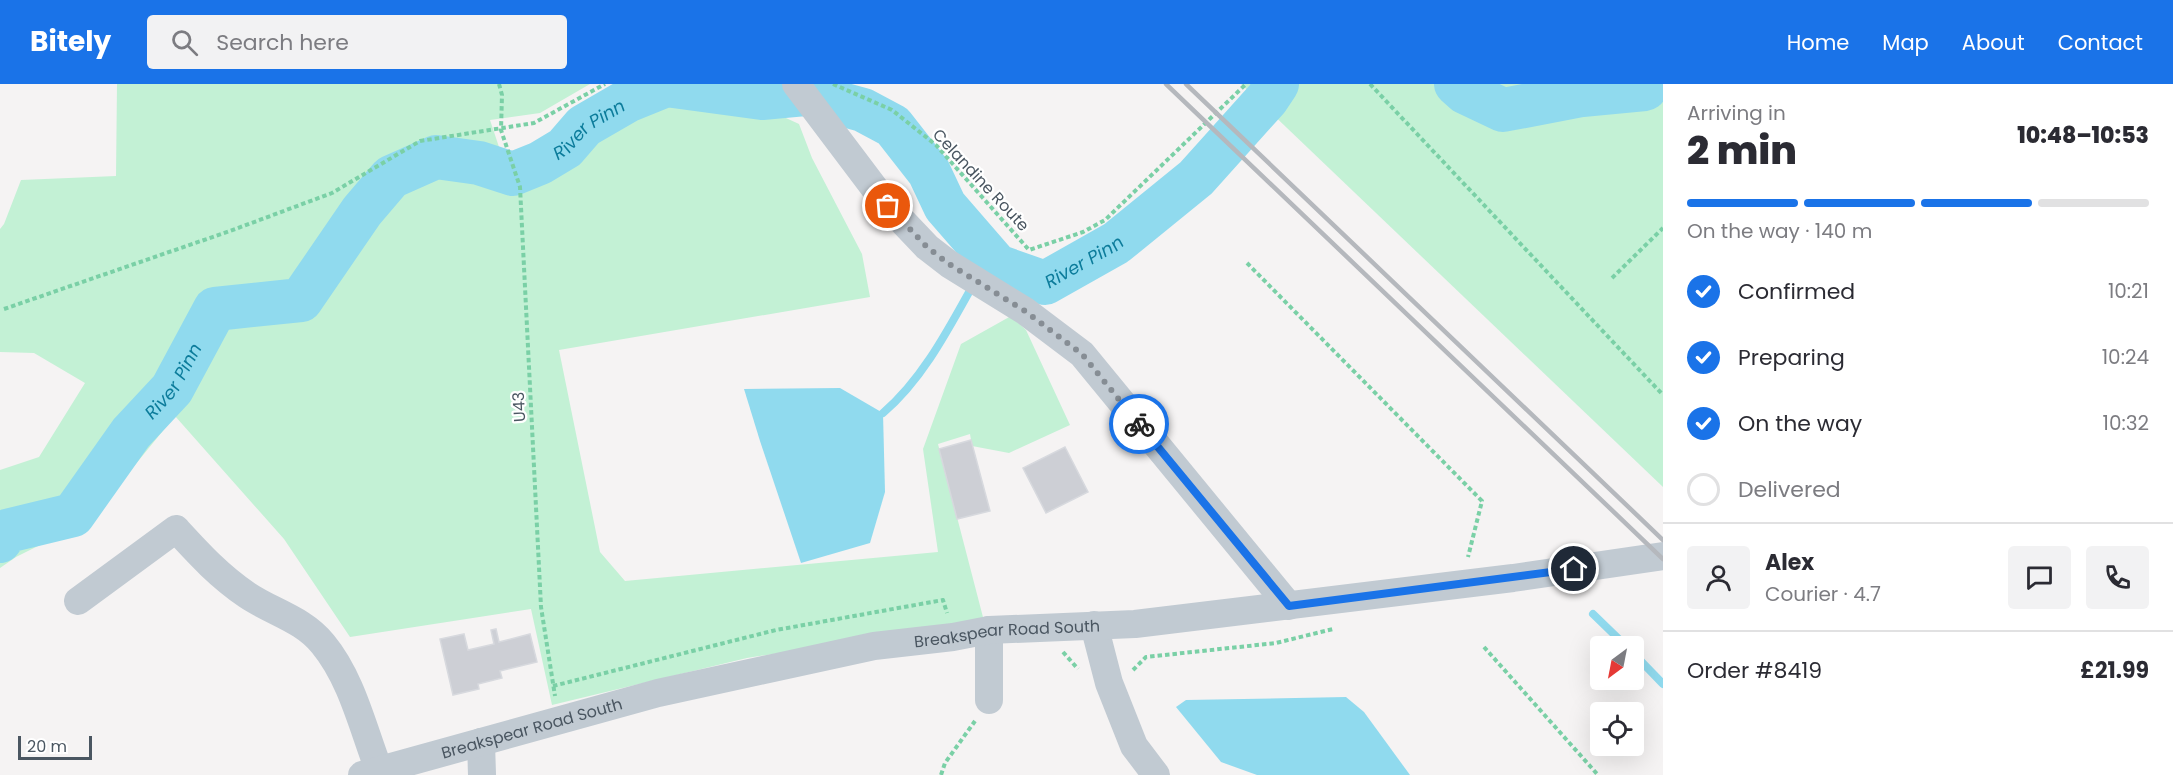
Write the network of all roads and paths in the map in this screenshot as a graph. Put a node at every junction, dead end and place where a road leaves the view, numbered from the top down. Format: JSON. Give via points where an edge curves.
{"nodes":[{"id":1,"x":499,"y":84,"type":"edge"},
{"id":2,"x":605,"y":84,"type":"edge"},
{"id":3,"x":833,"y":84,"type":"edge"},
{"id":4,"x":1246,"y":84,"type":"edge"},
{"id":5,"x":1370,"y":84,"type":"edge"},
{"id":6,"x":799,"y":87,"type":"edge"},
{"id":7,"x":501,"y":130,"type":"junction"},
{"id":8,"x":1663,"y":228,"type":"edge"},
{"id":9,"x":1247,"y":263,"type":"dead end"},
{"id":10,"x":1612,"y":278,"type":"dead end"},
{"id":11,"x":4,"y":309,"type":"dead end"},
{"id":12,"x":1663,"y":395,"type":"edge"},
{"id":13,"x":1663,"y":556,"type":"edge"},
{"id":14,"x":1462,"y":584,"type":"junction"},
{"id":15,"x":78,"y":601,"type":"dead end"},
{"id":16,"x":1289,"y":606,"type":"junction"},
{"id":17,"x":1094,"y":625,"type":"junction"},
{"id":18,"x":989,"y":630,"type":"junction"},
{"id":19,"x":953,"y":637,"type":"junction"},
{"id":20,"x":1484,"y":647,"type":"dead end"},
{"id":21,"x":989,"y":700,"type":"joint"},
{"id":22,"x":481,"y":742,"type":"junction"},
{"id":23,"x":370,"y":773,"type":"edge"},
{"id":24,"x":482,"y":775,"type":"edge"},
{"id":25,"x":941,"y":775,"type":"edge"},
{"id":26,"x":1155,"y":775,"type":"edge"},
{"id":27,"x":1598,"y":775,"type":"edge"}],
"edges":[{"from":1,"to":7,"type":"path"},
{"from":2,"to":7,"type":"path","via":[[534,123]]},
{"from":3,"to":4,"type":"path","name":"Celandine Route","via":[[892,110],[936,145],[1029,250],[1083,232],[1105,220]]},
{"from":5,"to":12,"type":"path"},
{"from":6,"to":16,"type":"street","via":[[888,206],[927,247],[1025,311],[1082,354]]},
{"from":7,"to":11,"type":"path","via":[[420,141],[332,193]]},
{"from":7,"to":19,"type":"path","name":"U43","via":[[520,187],[541,606],[553,686],[776,630],[943,600]]},
{"from":8,"to":10,"type":"path"},
{"from":9,"to":14,"type":"path","via":[[1482,501]]},
{"from":13,"to":14,"type":"street","name":"Breakspear Road South"},
{"from":14,"to":16,"type":"street","name":"Breakspear Road South"},
{"from":15,"to":23,"type":"street","via":[[176,529],[222,578],[250,597],[291,616],[322,642],[348,686]]},
{"from":16,"to":17,"type":"street","name":"Breakspear Road South"},
{"from":17,"to":18,"type":"street","name":"Breakspear Road South"},
{"from":17,"to":26,"type":"street","via":[[1109,683],[1134,746]]},
{"from":18,"to":19,"type":"street","name":"Breakspear Road South"},
{"from":18,"to":21,"type":"street"},
{"from":19,"to":22,"type":"street","name":"Breakspear Road South","via":[[874,646],[658,693]]},
{"from":20,"to":27,"type":"path"},
{"from":21,"to":25,"type":"path","via":[[945,763]]},
{"from":22,"to":23,"type":"street","name":"Breakspear Road South"},
{"from":22,"to":24,"type":"street"}]}
